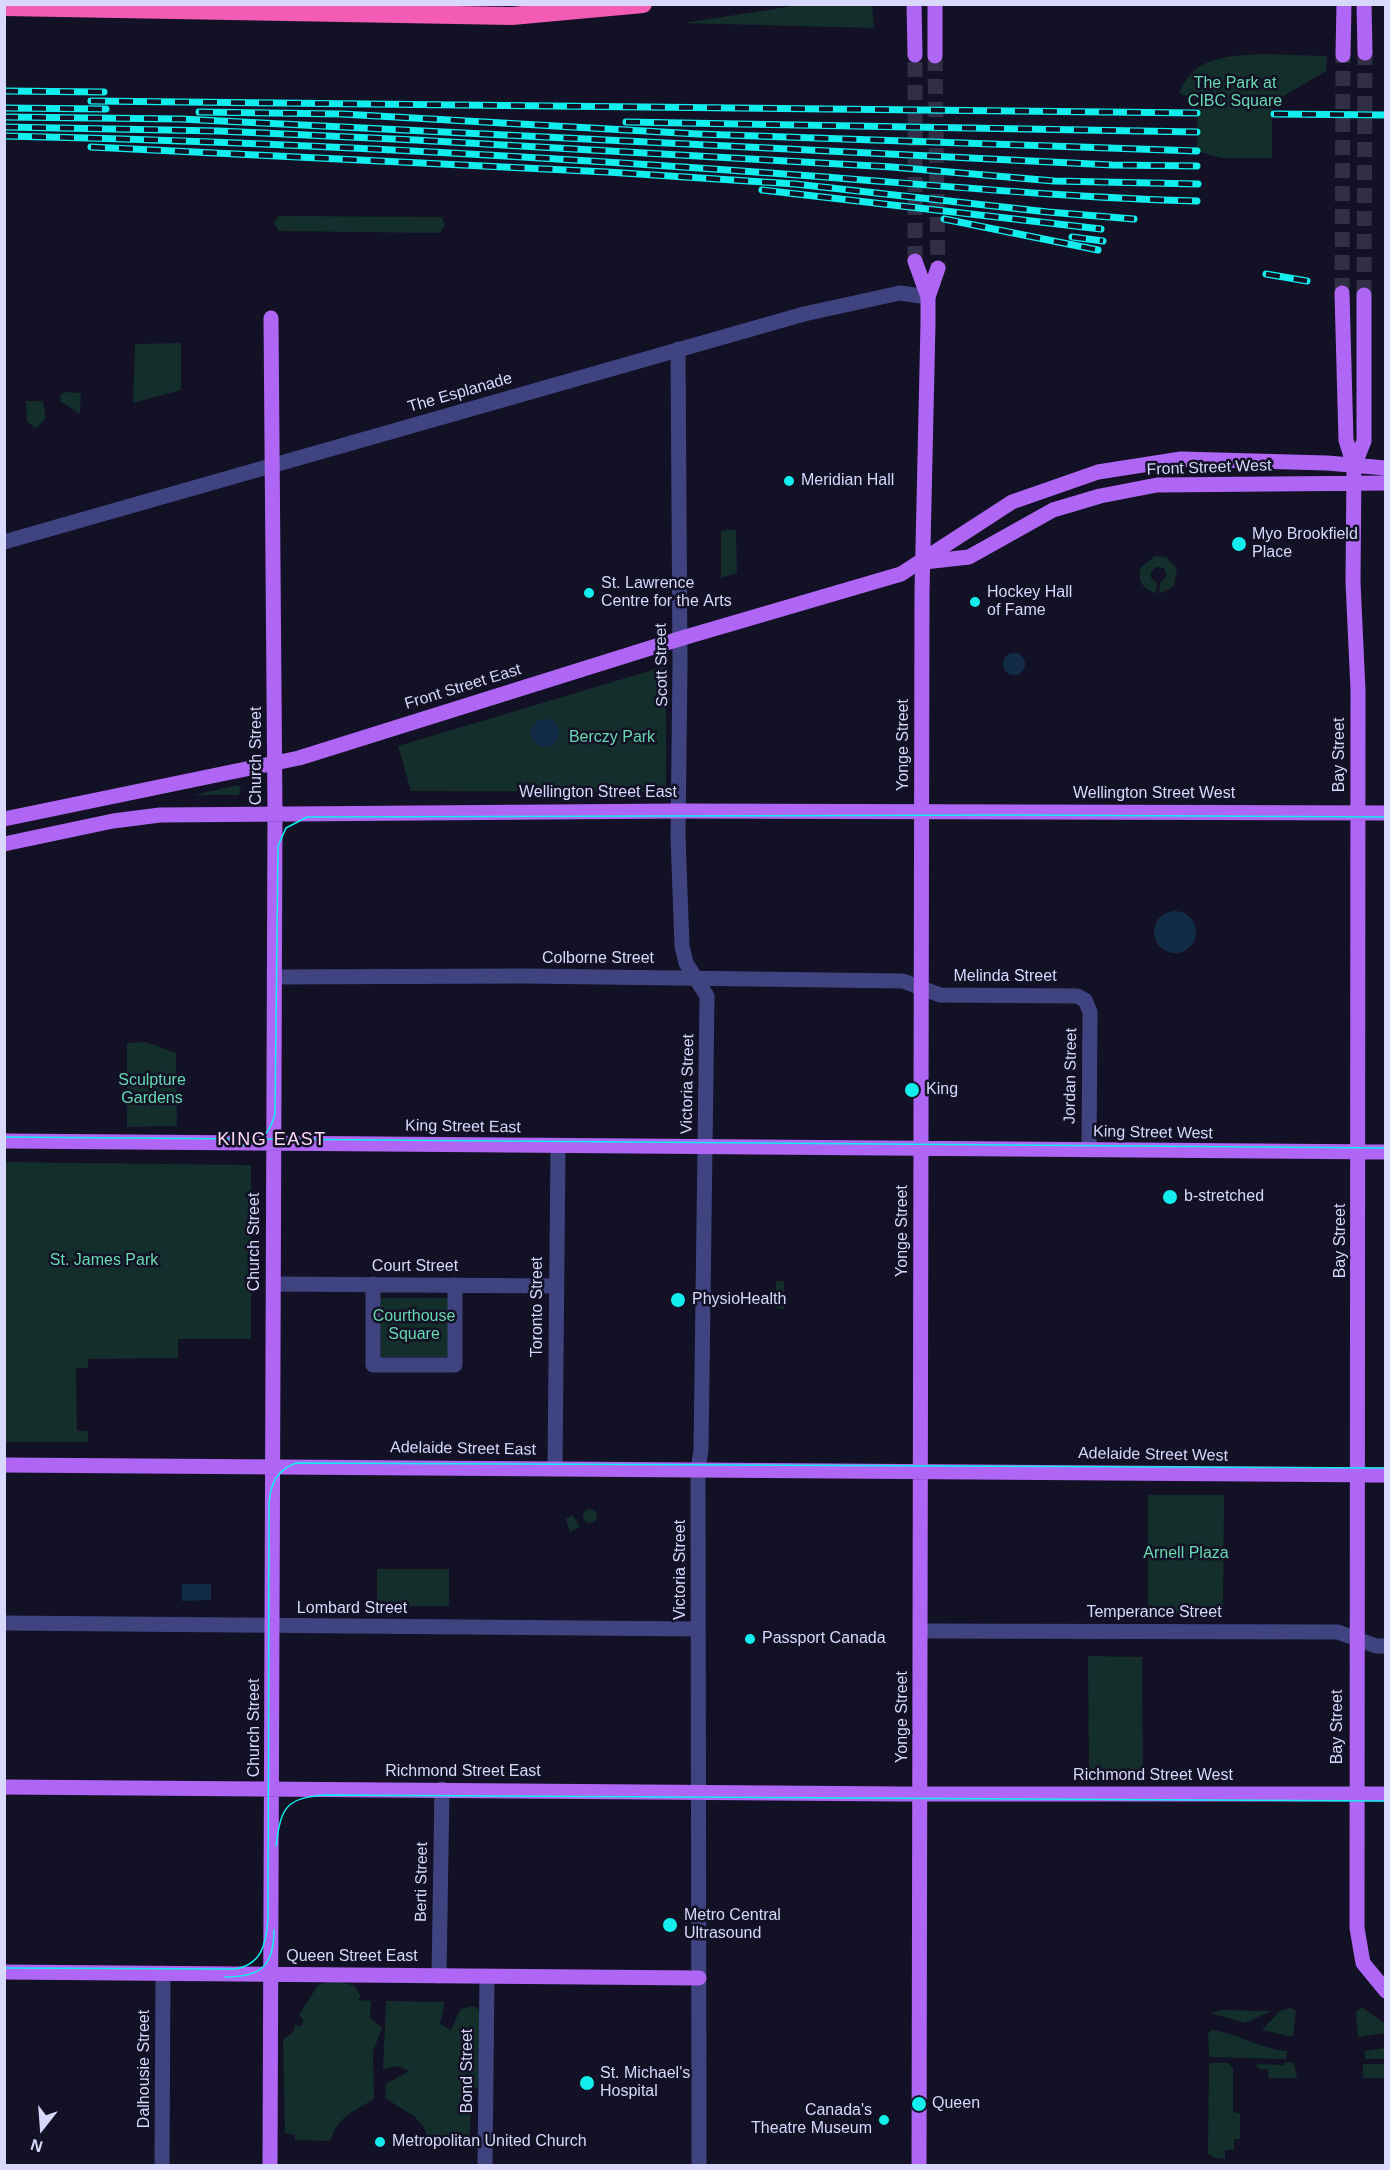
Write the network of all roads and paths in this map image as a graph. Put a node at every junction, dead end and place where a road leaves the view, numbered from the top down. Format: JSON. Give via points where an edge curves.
{"nodes":[{"id":1,"x":390,"y":4,"type":"edge"},
{"id":2,"x":643,"y":4,"type":"edge"},
{"id":3,"x":914,"y":4,"type":"edge"},
{"id":4,"x":935,"y":4,"type":"edge"},
{"id":5,"x":1344,"y":4,"type":"edge"},
{"id":6,"x":1364,"y":4,"type":"edge"},
{"id":7,"x":4,"y":7,"type":"edge"},
{"id":8,"x":317,"y":13,"type":"junction"},
{"id":9,"x":1365,"y":53,"type":"tunnel mouth"},
{"id":10,"x":915,"y":55,"type":"tunnel mouth"},
{"id":11,"x":1343,"y":55,"type":"tunnel mouth"},
{"id":12,"x":935,"y":56,"type":"tunnel mouth"},
{"id":13,"x":915,"y":261,"type":"tunnel mouth"},
{"id":14,"x":938,"y":268,"type":"tunnel mouth"},
{"id":15,"x":1342,"y":293,"type":"tunnel mouth"},
{"id":16,"x":1364,"y":295,"type":"tunnel mouth"},
{"id":17,"x":928,"y":297,"type":"junction"},
{"id":18,"x":271,"y":318,"type":"dead end"},
{"id":19,"x":678,"y":349,"type":"junction"},
{"id":20,"x":1181,"y":459,"type":"junction"},
{"id":21,"x":274,"y":464,"type":"junction"},
{"id":22,"x":1354,"y":466,"type":"junction"},
{"id":23,"x":1386,"y":468,"type":"edge"},
{"id":24,"x":1353,"y":483,"type":"junction"},
{"id":25,"x":1386,"y":483,"type":"edge"},
{"id":26,"x":1182,"y":484,"type":"junction"},
{"id":27,"x":1021,"y":499,"type":"junction"},
{"id":28,"x":1032,"y":521,"type":"junction"},
{"id":29,"x":4,"y":542,"type":"edge"},
{"id":30,"x":924,"y":562,"type":"junction"},
{"id":31,"x":679,"y":639,"type":"junction"},
{"id":32,"x":274,"y":764,"type":"junction"},
{"id":33,"x":678,"y":811,"type":"junction"},
{"id":34,"x":922,"y":812,"type":"junction"},
{"id":35,"x":275,"y":813,"type":"junction"},
{"id":36,"x":1358,"y":813,"type":"junction"},
{"id":37,"x":1386,"y":813,"type":"edge"},
{"id":38,"x":4,"y":819,"type":"edge"},
{"id":39,"x":4,"y":844,"type":"edge"},
{"id":40,"x":274,"y":977,"type":"junction"},
{"id":41,"x":696,"y":978,"type":"junction"},
{"id":42,"x":921,"y":987,"type":"junction"},
{"id":43,"x":1088,"y":1003,"type":"joint"},
{"id":44,"x":4,"y":1141,"type":"edge"},
{"id":45,"x":274,"y":1142,"type":"junction"},
{"id":46,"x":558,"y":1146,"type":"junction"},
{"id":47,"x":705,"y":1147,"type":"junction"},
{"id":48,"x":921,"y":1149,"type":"junction"},
{"id":49,"x":1089,"y":1150,"type":"junction"},
{"id":50,"x":1359,"y":1152,"type":"junction"},
{"id":51,"x":1386,"y":1152,"type":"edge"},
{"id":52,"x":273,"y":1284,"type":"junction"},
{"id":53,"x":373,"y":1284,"type":"junction"},
{"id":54,"x":454,"y":1285,"type":"junction"},
{"id":55,"x":557,"y":1286,"type":"junction"},
{"id":56,"x":4,"y":1465,"type":"edge"},
{"id":57,"x":273,"y":1465,"type":"junction"},
{"id":58,"x":555,"y":1468,"type":"junction"},
{"id":59,"x":698,"y":1470,"type":"junction"},
{"id":60,"x":921,"y":1471,"type":"junction"},
{"id":61,"x":1357,"y":1475,"type":"junction"},
{"id":62,"x":1386,"y":1475,"type":"edge"},
{"id":63,"x":4,"y":1623,"type":"edge"},
{"id":64,"x":272,"y":1626,"type":"junction"},
{"id":65,"x":698,"y":1629,"type":"junction"},
{"id":66,"x":921,"y":1631,"type":"junction"},
{"id":67,"x":1356,"y":1640,"type":"junction"},
{"id":68,"x":1386,"y":1646,"type":"edge"},
{"id":69,"x":4,"y":1787,"type":"edge"},
{"id":70,"x":273,"y":1788,"type":"junction"},
{"id":71,"x":442,"y":1789,"type":"junction"},
{"id":72,"x":699,"y":1792,"type":"junction"},
{"id":73,"x":921,"y":1794,"type":"junction"},
{"id":74,"x":1356,"y":1794,"type":"junction"},
{"id":75,"x":1386,"y":1794,"type":"edge"},
{"id":76,"x":4,"y":1972,"type":"edge"},
{"id":77,"x":163,"y":1973,"type":"junction"},
{"id":78,"x":272,"y":1974,"type":"junction"},
{"id":79,"x":439,"y":1976,"type":"junction"},
{"id":80,"x":487,"y":1976,"type":"junction"},
{"id":81,"x":699,"y":1978,"type":"junction"},
{"id":82,"x":1383,"y":1986,"type":"edge"},
{"id":83,"x":162,"y":2166,"type":"edge"},
{"id":84,"x":270,"y":2166,"type":"edge"},
{"id":85,"x":485,"y":2166,"type":"edge"},
{"id":86,"x":699,"y":2166,"type":"edge"},
{"id":87,"x":920,"y":2166,"type":"edge"}],
"edges":[{"from":1,"to":8,"type":"highway"},
{"from":2,"to":8,"type":"highway","via":[[512,16]]},
{"from":3,"to":10,"type":"main road"},
{"from":4,"to":12,"type":"main road"},
{"from":5,"to":11,"type":"main road"},
{"from":6,"to":9,"type":"main road"},
{"from":7,"to":8,"type":"highway"},
{"from":13,"to":17,"type":"main road","name":"Yonge Street"},
{"from":14,"to":17,"type":"main road","name":"Yonge Street"},
{"from":15,"to":22,"type":"main road","via":[[1346,440]]},
{"from":16,"to":22,"type":"main road","via":[[1364,441]]},
{"from":17,"to":19,"type":"street","name":"The Esplanade","via":[[900,293],[804,314]]},
{"from":17,"to":30,"type":"main road","name":"Yonge Street"},
{"from":18,"to":21,"type":"main road","name":"Church Street"},
{"from":19,"to":21,"type":"street","name":"The Esplanade"},
{"from":19,"to":31,"type":"street","name":"Scott Street"},
{"from":20,"to":22,"type":"main road","name":"Front Street West"},
{"from":20,"to":26,"type":"main road"},
{"from":20,"to":27,"type":"main road","name":"Front Street West","via":[[1098,472]]},
{"from":21,"to":29,"type":"street","name":"The Esplanade"},
{"from":21,"to":32,"type":"main road","name":"Church Street"},
{"from":22,"to":23,"type":"main road","name":"Front Street West"},
{"from":22,"to":24,"type":"main road","name":"Bay Street"},
{"from":24,"to":25,"type":"main road","name":"Front Street West"},
{"from":24,"to":26,"type":"main road","name":"Front Street West"},
{"from":24,"to":36,"type":"main road","name":"Bay Street"},
{"from":26,"to":28,"type":"main road","name":"Front Street West","via":[[1100,496],[1053,510]]},
{"from":27,"to":28,"type":"main road"},
{"from":27,"to":30,"type":"main road","name":"Front Street West","via":[[950,541]]},
{"from":28,"to":30,"type":"main road","name":"Front Street West","via":[[969,557]]},
{"from":30,"to":31,"type":"main road","name":"Front Street East","via":[[901,574]]},
{"from":30,"to":34,"type":"main road","name":"Yonge Street"},
{"from":31,"to":32,"type":"main road","name":"Front Street East"},
{"from":31,"to":33,"type":"street","name":"Scott Street"},
{"from":32,"to":35,"type":"main road","name":"Church Street"},
{"from":32,"to":38,"type":"main road","name":"Front Street East"},
{"from":33,"to":34,"type":"main road","name":"Wellington Street East"},
{"from":33,"to":35,"type":"main road","name":"Wellington Street East"},
{"from":33,"to":41,"type":"street","name":"Scott Street","via":[[682,946],[686,963]]},
{"from":34,"to":36,"type":"main road","name":"Wellington Street West"},
{"from":34,"to":42,"type":"main road","name":"Yonge Street"},
{"from":35,"to":39,"type":"main road","via":[[160,815]]},
{"from":35,"to":40,"type":"main road","name":"Church Street"},
{"from":36,"to":37,"type":"main road","name":"Wellington Street West"},
{"from":36,"to":50,"type":"main road","name":"Bay Street"},
{"from":40,"to":41,"type":"street","name":"Colborne Street"},
{"from":40,"to":45,"type":"main road","name":"Church Street"},
{"from":41,"to":42,"type":"street","name":"Colborne Street","via":[[903,981]]},
{"from":41,"to":47,"type":"street","name":"Victoria Street","via":[[707,996]]},
{"from":42,"to":43,"type":"street","name":"Melinda Street","via":[[940,995],[1071,996]]},
{"from":42,"to":48,"type":"main road","name":"Yonge Street"},
{"from":43,"to":49,"type":"street","name":"Jordan Street"},
{"from":44,"to":45,"type":"main road","name":"King Street East"},
{"from":45,"to":46,"type":"main road","name":"King Street East"},
{"from":45,"to":52,"type":"main road","name":"Church Street"},
{"from":46,"to":47,"type":"main road","name":"King Street East"},
{"from":46,"to":55,"type":"street","name":"Toronto Street"},
{"from":47,"to":48,"type":"main road","name":"King Street East"},
{"from":47,"to":59,"type":"street","name":"Victoria Street","via":[[702,1438]]},
{"from":48,"to":49,"type":"main road","name":"King Street West"},
{"from":48,"to":60,"type":"main road","name":"Yonge Street"},
{"from":49,"to":50,"type":"main road","name":"King Street West"},
{"from":50,"to":51,"type":"main road","name":"King Street West"},
{"from":50,"to":61,"type":"main road","name":"Bay Street"},
{"from":52,"to":53,"type":"street","name":"Court Street"},
{"from":52,"to":57,"type":"main road","name":"Church Street"},
{"from":53,"to":54,"type":"street","name":"Court Street"},
{"from":53,"to":54,"type":"street","via":[[373,1365],[455,1365]]},
{"from":54,"to":55,"type":"street","name":"Court Street"},
{"from":55,"to":58,"type":"street","name":"Toronto Street"},
{"from":56,"to":57,"type":"main road","name":"Adelaide Street East"},
{"from":57,"to":58,"type":"main road","name":"Adelaide Street East"},
{"from":57,"to":64,"type":"main road","name":"Church Street"},
{"from":58,"to":59,"type":"main road","name":"Adelaide Street East"},
{"from":59,"to":60,"type":"main road","name":"Adelaide Street East"},
{"from":59,"to":65,"type":"street","name":"Victoria Street"},
{"from":60,"to":61,"type":"main road","name":"Adelaide Street West"},
{"from":60,"to":66,"type":"main road","name":"Yonge Street"},
{"from":61,"to":62,"type":"main road","name":"Adelaide Street West"},
{"from":61,"to":67,"type":"main road","name":"Bay Street"},
{"from":63,"to":64,"type":"street","name":"Lombard Street"},
{"from":64,"to":65,"type":"street","name":"Lombard Street"},
{"from":64,"to":70,"type":"main road","name":"Church Street"},
{"from":65,"to":72,"type":"street","name":"Victoria Street"},
{"from":66,"to":67,"type":"street","name":"Temperance Street","via":[[1332,1632]]},
{"from":66,"to":73,"type":"main road","name":"Yonge Street"},
{"from":67,"to":68,"type":"street","name":"Temperance Street"},
{"from":67,"to":74,"type":"main road","name":"Bay Street"},
{"from":69,"to":70,"type":"main road","name":"Richmond Street East"},
{"from":70,"to":71,"type":"main road","name":"Richmond Street East"},
{"from":70,"to":78,"type":"main road","name":"Church Street"},
{"from":71,"to":72,"type":"main road","name":"Richmond Street East"},
{"from":71,"to":79,"type":"street","name":"Berti Street"},
{"from":72,"to":73,"type":"main road","name":"Richmond Street East"},
{"from":72,"to":81,"type":"street","name":"Victoria Street"},
{"from":73,"to":74,"type":"main road","name":"Richmond Street West"},
{"from":73,"to":87,"type":"main road","name":"Yonge Street"},
{"from":74,"to":75,"type":"main road","name":"Richmond Street West"},
{"from":74,"to":82,"type":"main road","name":"Bay Street","via":[[1357,1928],[1363,1963]]},
{"from":76,"to":77,"type":"main road","name":"Queen Street East"},
{"from":77,"to":78,"type":"main road","name":"Queen Street East"},
{"from":77,"to":83,"type":"street","name":"Dalhousie Street"},
{"from":78,"to":79,"type":"main road","name":"Queen Street East"},
{"from":78,"to":84,"type":"main road","name":"Church Street"},
{"from":79,"to":80,"type":"main road","name":"Queen Street East"},
{"from":80,"to":81,"type":"main road","name":"Queen Street East"},
{"from":80,"to":85,"type":"street","name":"Bond Street"},
{"from":81,"to":86,"type":"street","name":"Victoria Street"}]}
